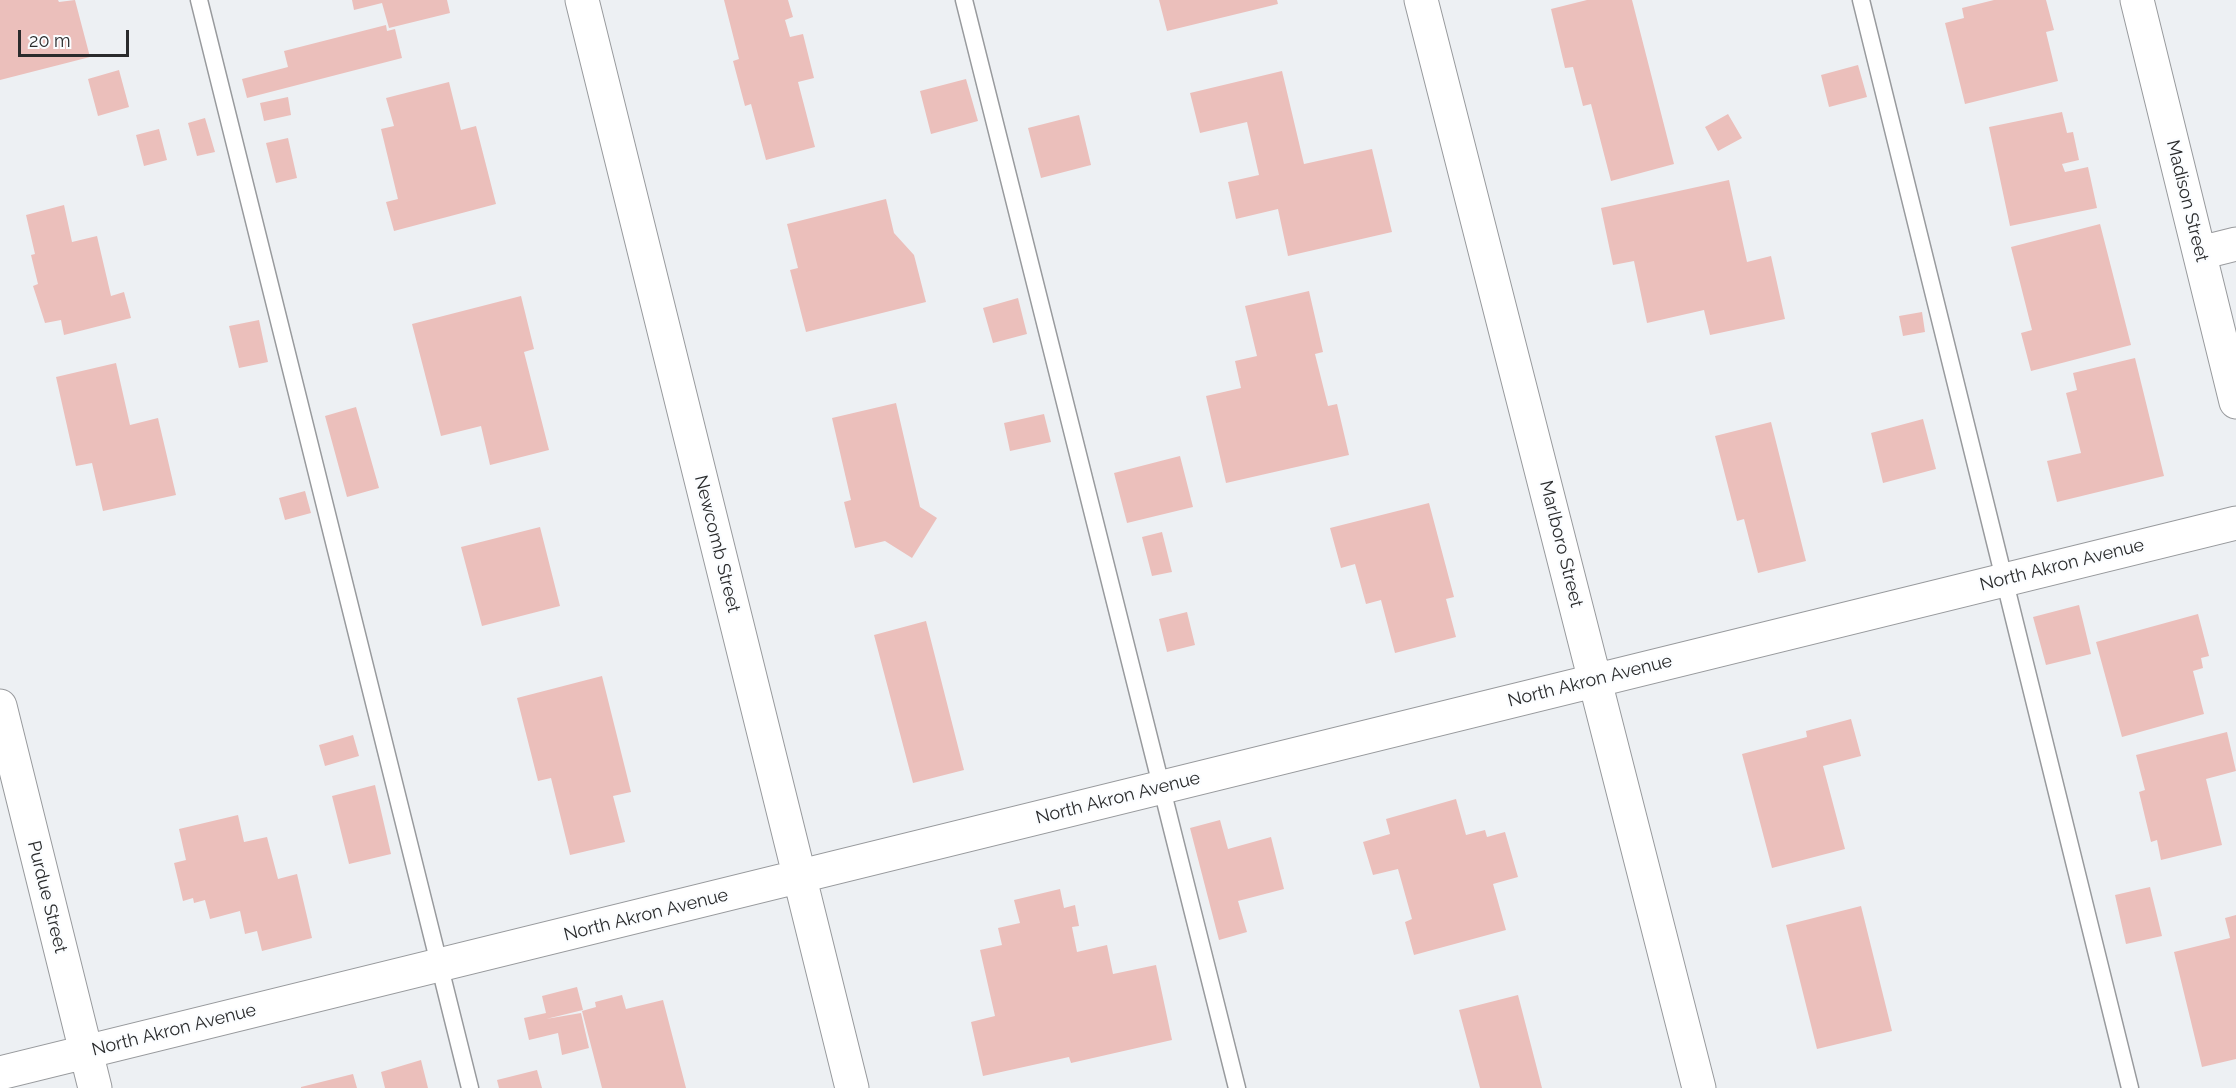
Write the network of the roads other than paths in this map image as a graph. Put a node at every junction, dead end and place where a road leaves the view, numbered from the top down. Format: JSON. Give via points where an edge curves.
{"nodes":[{"id":1,"x":199,"y":0,"type":"edge"},
{"id":2,"x":582,"y":0,"type":"edge"},
{"id":3,"x":964,"y":0,"type":"edge"},
{"id":4,"x":1420,"y":0,"type":"edge"},
{"id":5,"x":1861,"y":0,"type":"edge"},
{"id":6,"x":2137,"y":0,"type":"edge"},
{"id":7,"x":2236,"y":244,"type":"edge"},
{"id":8,"x":2200,"y":253,"type":"junction"},
{"id":9,"x":2236,"y":402,"type":"edge"},
{"id":10,"x":2236,"y":523,"type":"edge"},
{"id":11,"x":2002,"y":579,"type":"junction"},
{"id":12,"x":1596,"y":679,"type":"junction"},
{"id":13,"x":0,"y":706,"type":"edge"},
{"id":14,"x":1163,"y":787,"type":"junction"},
{"id":15,"x":800,"y":878,"type":"junction"},
{"id":16,"x":440,"y":965,"type":"junction"},
{"id":17,"x":86,"y":1052,"type":"junction"},
{"id":18,"x":0,"y":1073,"type":"edge"},
{"id":19,"x":95,"y":1088,"type":"edge"},
{"id":20,"x":470,"y":1088,"type":"edge"},
{"id":21,"x":852,"y":1088,"type":"edge"},
{"id":22,"x":1237,"y":1088,"type":"edge"},
{"id":23,"x":1699,"y":1088,"type":"edge"},
{"id":24,"x":2130,"y":1088,"type":"edge"}],
"edges":[{"from":1,"to":16,"type":"lane"},
{"from":2,"to":15,"type":"street","name":"Newcomb Street"},
{"from":3,"to":14,"type":"lane"},
{"from":4,"to":12,"type":"street","name":"Marlboro Street"},
{"from":5,"to":11,"type":"lane"},
{"from":6,"to":8,"type":"street","name":"Madison Street"},
{"from":7,"to":8,"type":"street"},
{"from":8,"to":9,"type":"street","name":"Madison Street"},
{"from":10,"to":11,"type":"street","name":"North Akron Avenue"},
{"from":11,"to":12,"type":"street","name":"North Akron Avenue"},
{"from":11,"to":24,"type":"lane"},
{"from":12,"to":14,"type":"street","name":"North Akron Avenue"},
{"from":12,"to":23,"type":"street","name":"Marlboro Street"},
{"from":13,"to":17,"type":"street","name":"Purdue Street"},
{"from":14,"to":15,"type":"street","name":"North Akron Avenue"},
{"from":14,"to":22,"type":"lane"},
{"from":15,"to":16,"type":"street","name":"North Akron Avenue"},
{"from":15,"to":21,"type":"street","name":"Newcomb Street"},
{"from":16,"to":17,"type":"street","name":"North Akron Avenue"},
{"from":16,"to":20,"type":"lane"},
{"from":17,"to":18,"type":"street","name":"North Akron Avenue"},
{"from":17,"to":19,"type":"street","name":"Purdue Street"}]}
